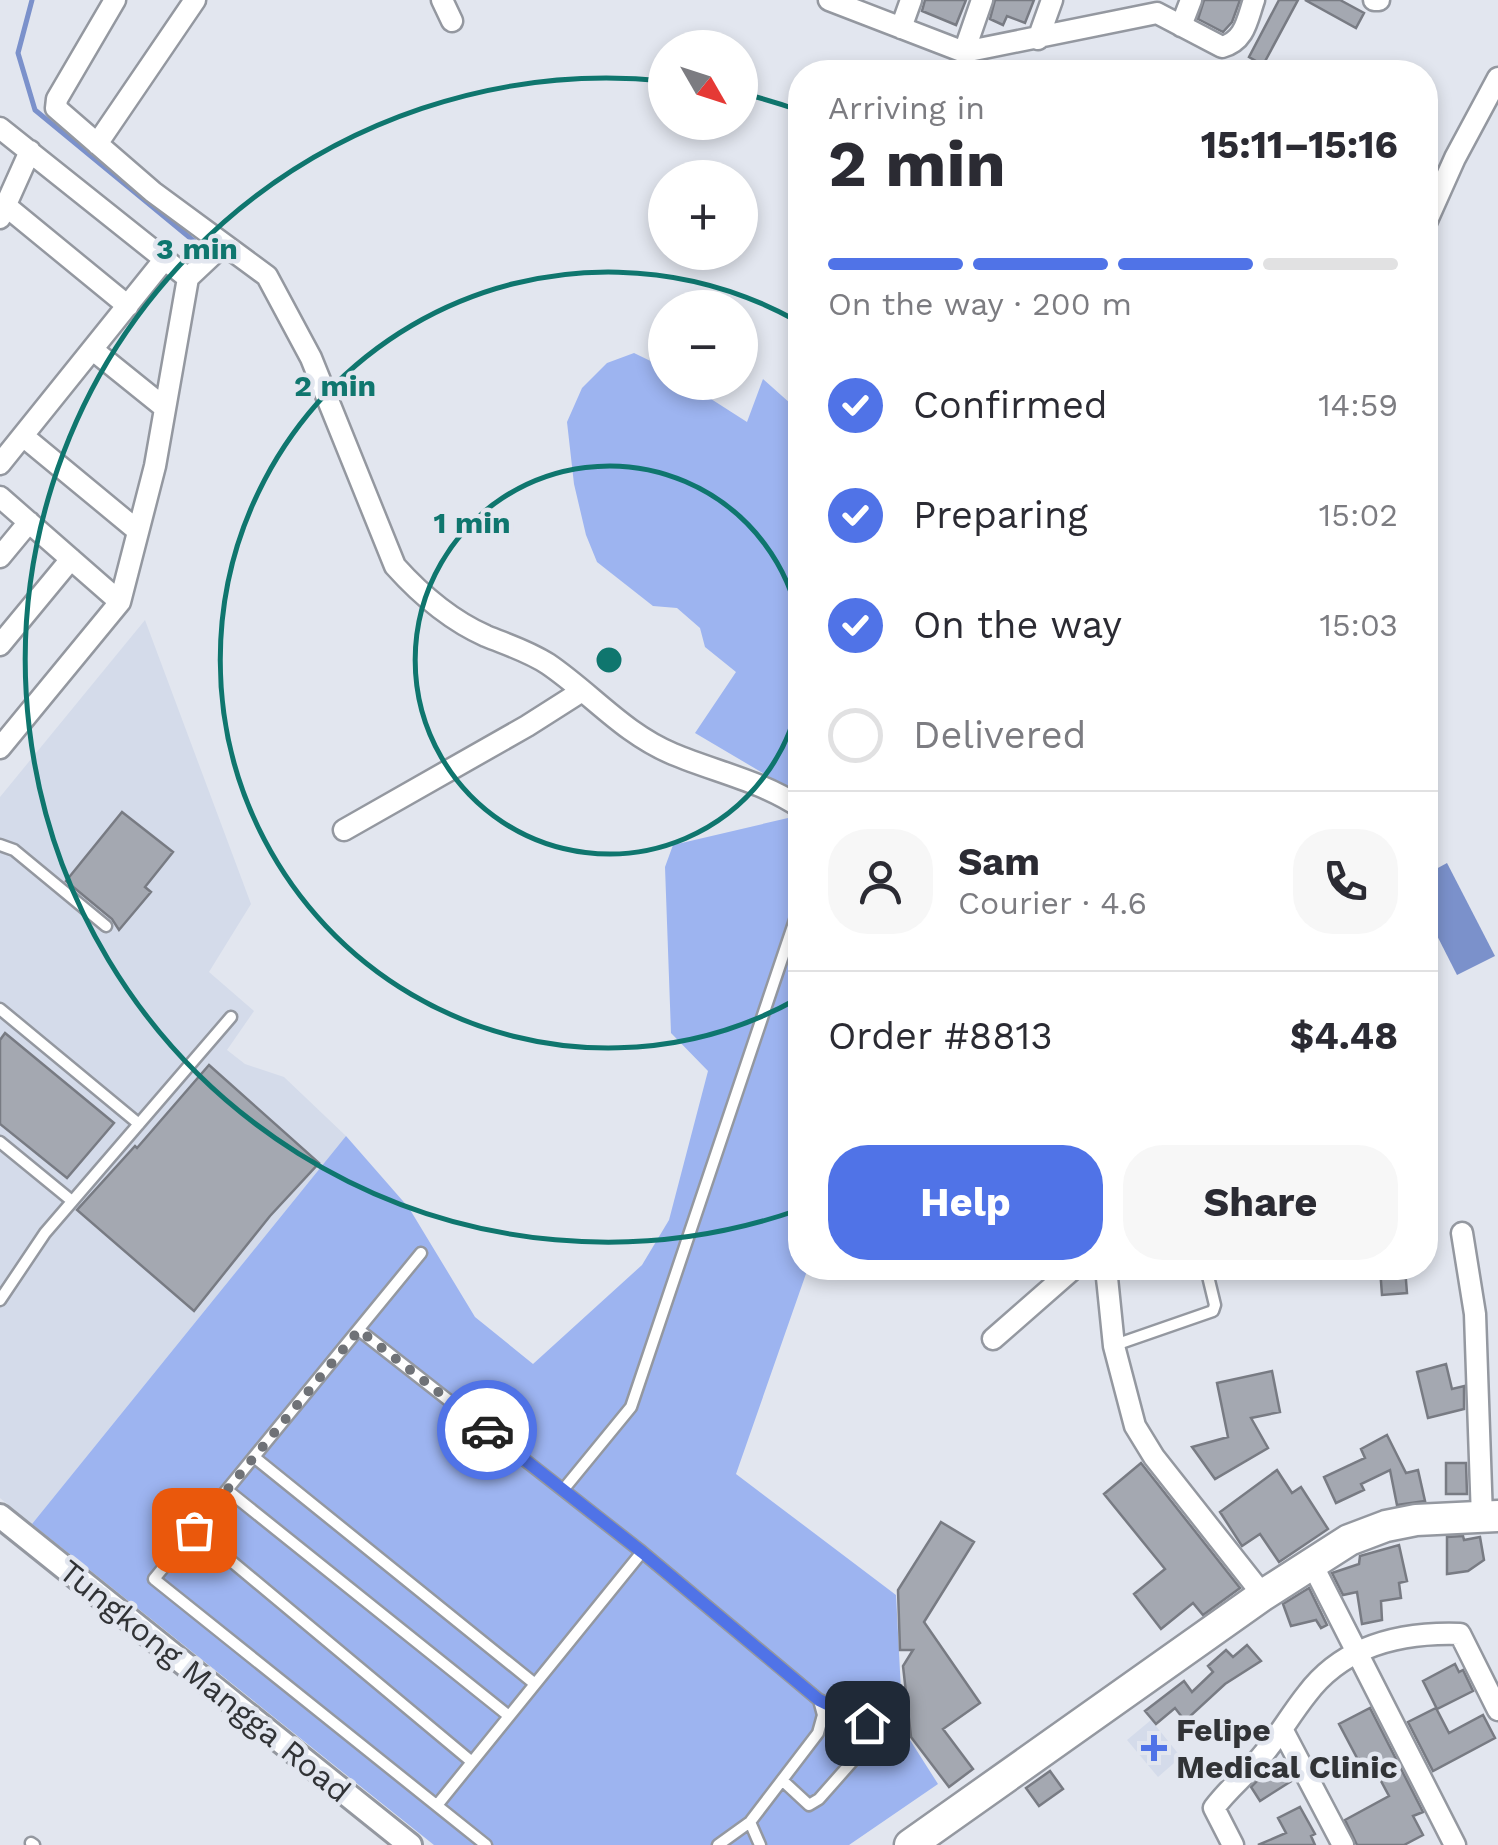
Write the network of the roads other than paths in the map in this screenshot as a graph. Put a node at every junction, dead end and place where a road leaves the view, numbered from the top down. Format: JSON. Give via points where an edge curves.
{"nodes":[{"id":1,"x":114,"y":0,"type":"edge"},
{"id":2,"x":195,"y":0,"type":"edge"},
{"id":3,"x":442,"y":0,"type":"edge"},
{"id":4,"x":912,"y":0,"type":"edge"},
{"id":5,"x":982,"y":0,"type":"edge"},
{"id":6,"x":1052,"y":0,"type":"edge"},
{"id":7,"x":1122,"y":0,"type":"edge"},
{"id":8,"x":1191,"y":0,"type":"edge"},
{"id":9,"x":1254,"y":0,"type":"edge"},
{"id":10,"x":837,"y":1,"type":"edge"},
{"id":11,"x":452,"y":21,"type":"dead end"},
{"id":12,"x":1114,"y":22,"type":"junction"},
{"id":13,"x":1181,"y":26,"type":"junction"},
{"id":14,"x":901,"y":28,"type":"junction"},
{"id":15,"x":1038,"y":39,"type":"junction"},
{"id":16,"x":964,"y":52,"type":"junction"},
{"id":17,"x":1498,"y":78,"type":"edge"},
{"id":18,"x":0,"y":128,"type":"edge"},
{"id":19,"x":97,"y":144,"type":"junction"},
{"id":20,"x":30,"y":151,"type":"junction"},
{"id":21,"x":1438,"y":196,"type":"edge"},
{"id":22,"x":3,"y":212,"type":"edge"},
{"id":23,"x":222,"y":246,"type":"junction"},
{"id":24,"x":164,"y":260,"type":"junction"},
{"id":25,"x":188,"y":278,"type":"junction"},
{"id":26,"x":128,"y":306,"type":"junction"},
{"id":27,"x":94,"y":350,"type":"junction"},
{"id":28,"x":165,"y":408,"type":"junction"},
{"id":29,"x":23,"y":436,"type":"junction"},
{"id":30,"x":0,"y":464,"type":"edge"},
{"id":31,"x":0,"y":497,"type":"edge"},
{"id":32,"x":29,"y":522,"type":"junction"},
{"id":33,"x":138,"y":531,"type":"junction"},
{"id":34,"x":0,"y":558,"type":"edge"},
{"id":35,"x":72,"y":560,"type":"junction"},
{"id":36,"x":120,"y":602,"type":"junction"},
{"id":37,"x":0,"y":645,"type":"edge"},
{"id":38,"x":582,"y":691,"type":"junction"},
{"id":39,"x":0,"y":748,"type":"edge"},
{"id":40,"x":788,"y":801,"type":"edge"},
{"id":41,"x":344,"y":830,"type":"dead end"},
{"id":42,"x":0,"y":846,"type":"edge"},
{"id":43,"x":106,"y":926,"type":"dead end"},
{"id":44,"x":788,"y":941,"type":"edge"},
{"id":45,"x":0,"y":1009,"type":"edge"},
{"id":46,"x":230,"y":1018,"type":"dead end"},
{"id":47,"x":139,"y":1124,"type":"junction"},
{"id":48,"x":0,"y":1142,"type":"edge"},
{"id":49,"x":72,"y":1201,"type":"junction"},
{"id":50,"x":1462,"y":1233,"type":"dead end"},
{"id":51,"x":421,"y":1253,"type":"dead end"},
{"id":52,"x":1060,"y":1280,"type":"edge"},
{"id":53,"x":1107,"y":1280,"type":"edge"},
{"id":54,"x":1209,"y":1280,"type":"edge"},
{"id":55,"x":0,"y":1300,"type":"edge"},
{"id":56,"x":359,"y":1330,"type":"junction"},
{"id":57,"x":993,"y":1339,"type":"dead end"},
{"id":58,"x":1114,"y":1346,"type":"junction"},
{"id":59,"x":254,"y":1457,"type":"junction"},
{"id":60,"x":227,"y":1490,"type":"junction"},
{"id":61,"x":563,"y":1490,"type":"junction"},
{"id":62,"x":1490,"y":1517,"type":"edge"},
{"id":63,"x":3,"y":1524,"type":"edge"},
{"id":64,"x":194,"y":1530,"type":"junction"},
{"id":65,"x":642,"y":1552,"type":"junction"},
{"id":66,"x":1312,"y":1562,"type":"junction"},
{"id":67,"x":1263,"y":1595,"type":"junction"},
{"id":68,"x":1356,"y":1652,"type":"junction"},
{"id":69,"x":535,"y":1684,"type":"junction"},
{"id":70,"x":819,"y":1700,"type":"junction"},
{"id":71,"x":1498,"y":1710,"type":"edge"},
{"id":72,"x":509,"y":1716,"type":"junction"},
{"id":73,"x":1282,"y":1729,"type":"junction"},
{"id":74,"x":472,"y":1762,"type":"junction"},
{"id":75,"x":782,"y":1780,"type":"junction"},
{"id":76,"x":438,"y":1804,"type":"junction"},
{"id":77,"x":750,"y":1822,"type":"junction"},
{"id":78,"x":410,"y":1845,"type":"edge"},
{"id":79,"x":486,"y":1845,"type":"edge"},
{"id":80,"x":718,"y":1845,"type":"edge"},
{"id":81,"x":760,"y":1845,"type":"edge"},
{"id":82,"x":910,"y":1845,"type":"edge"},
{"id":83,"x":1233,"y":1845,"type":"edge"},
{"id":84,"x":1342,"y":1845,"type":"edge"},
{"id":85,"x":1455,"y":1845,"type":"edge"}],
"edges":[{"from":1,"to":19,"type":"street","via":[[57,99],[56,108]]},
{"from":2,"to":19,"type":"street"},
{"from":3,"to":11,"type":"street"},
{"from":4,"to":14,"type":"street"},
{"from":5,"to":16,"type":"street"},
{"from":6,"to":15,"type":"street"},
{"from":7,"to":12,"type":"street"},
{"from":8,"to":13,"type":"street"},
{"from":9,"to":13,"type":"street","via":[[1233,44],[1222,47]]},
{"from":10,"to":14,"type":"street"},
{"from":12,"to":13,"type":"street","via":[[1157,13]]},
{"from":12,"to":15,"type":"street"},
{"from":14,"to":16,"type":"street"},
{"from":15,"to":16,"type":"street"},
{"from":17,"to":21,"type":"street"},
{"from":18,"to":20,"type":"street"},
{"from":19,"to":23,"type":"street"},
{"from":20,"to":22,"type":"street"},
{"from":20,"to":24,"type":"street"},
{"from":22,"to":26,"type":"street"},
{"from":23,"to":25,"type":"street"},
{"from":23,"to":38,"type":"street","via":[[267,276],[283,304],[395,566],[454,619],[526,650]]},
{"from":24,"to":25,"type":"street"},
{"from":24,"to":26,"type":"street"},
{"from":25,"to":28,"type":"street"},
{"from":26,"to":27,"type":"street"},
{"from":27,"to":28,"type":"street"},
{"from":27,"to":29,"type":"street"},
{"from":28,"to":33,"type":"street"},
{"from":29,"to":30,"type":"street"},
{"from":29,"to":33,"type":"street"},
{"from":31,"to":32,"type":"street"},
{"from":32,"to":34,"type":"street"},
{"from":32,"to":35,"type":"street"},
{"from":33,"to":36,"type":"street"},
{"from":35,"to":36,"type":"street"},
{"from":35,"to":37,"type":"street"},
{"from":36,"to":39,"type":"street"},
{"from":38,"to":40,"type":"street","via":[[641,738]]},
{"from":38,"to":41,"type":"street"},
{"from":42,"to":43,"type":"lane","via":[[14,850]]},
{"from":44,"to":61,"type":"lane","via":[[630,1407]]},
{"from":45,"to":47,"type":"lane"},
{"from":46,"to":47,"type":"lane"},
{"from":47,"to":49,"type":"lane"},
{"from":48,"to":49,"type":"lane"},
{"from":49,"to":55,"type":"lane"},
{"from":50,"to":62,"type":"street","via":[[1476,1314]]},
{"from":51,"to":56,"type":"lane"},
{"from":52,"to":57,"type":"street"},
{"from":53,"to":58,"type":"street"},
{"from":54,"to":58,"type":"lane","via":[[1212,1311]]},
{"from":56,"to":59,"type":"lane"},
{"from":56,"to":61,"type":"lane"},
{"from":58,"to":67,"type":"street","via":[[1144,1442]]},
{"from":59,"to":60,"type":"lane"},
{"from":59,"to":69,"type":"lane"},
{"from":60,"to":64,"type":"lane"},
{"from":60,"to":72,"type":"lane"},
{"from":61,"to":65,"type":"lane"},
{"from":62,"to":66,"type":"main road","via":[[1386,1526]]},
{"from":63,"to":78,"type":"street","name":"Tungkong Mangga Road"},
{"from":64,"to":74,"type":"lane"},
{"from":64,"to":76,"type":"lane","via":[[154,1579]]},
{"from":65,"to":69,"type":"lane"},
{"from":65,"to":70,"type":"lane"},
{"from":66,"to":67,"type":"main road"},
{"from":66,"to":68,"type":"street"},
{"from":67,"to":82,"type":"main road"},
{"from":68,"to":71,"type":"street","via":[[1399,1636],[1460,1634]]},
{"from":68,"to":73,"type":"street","via":[[1320,1678]]},
{"from":68,"to":85,"type":"street"},
{"from":69,"to":72,"type":"lane"},
{"from":70,"to":75,"type":"lane","via":[[818,1733]]},
{"from":70,"to":75,"type":"lane","via":[[867,1723],[872,1739],[810,1804]]},
{"from":72,"to":74,"type":"lane"},
{"from":73,"to":83,"type":"street","via":[[1214,1808]]},
{"from":73,"to":84,"type":"street"},
{"from":74,"to":76,"type":"lane"},
{"from":75,"to":77,"type":"lane"},
{"from":76,"to":79,"type":"lane"},
{"from":77,"to":80,"type":"lane"},
{"from":77,"to":81,"type":"lane"}]}
